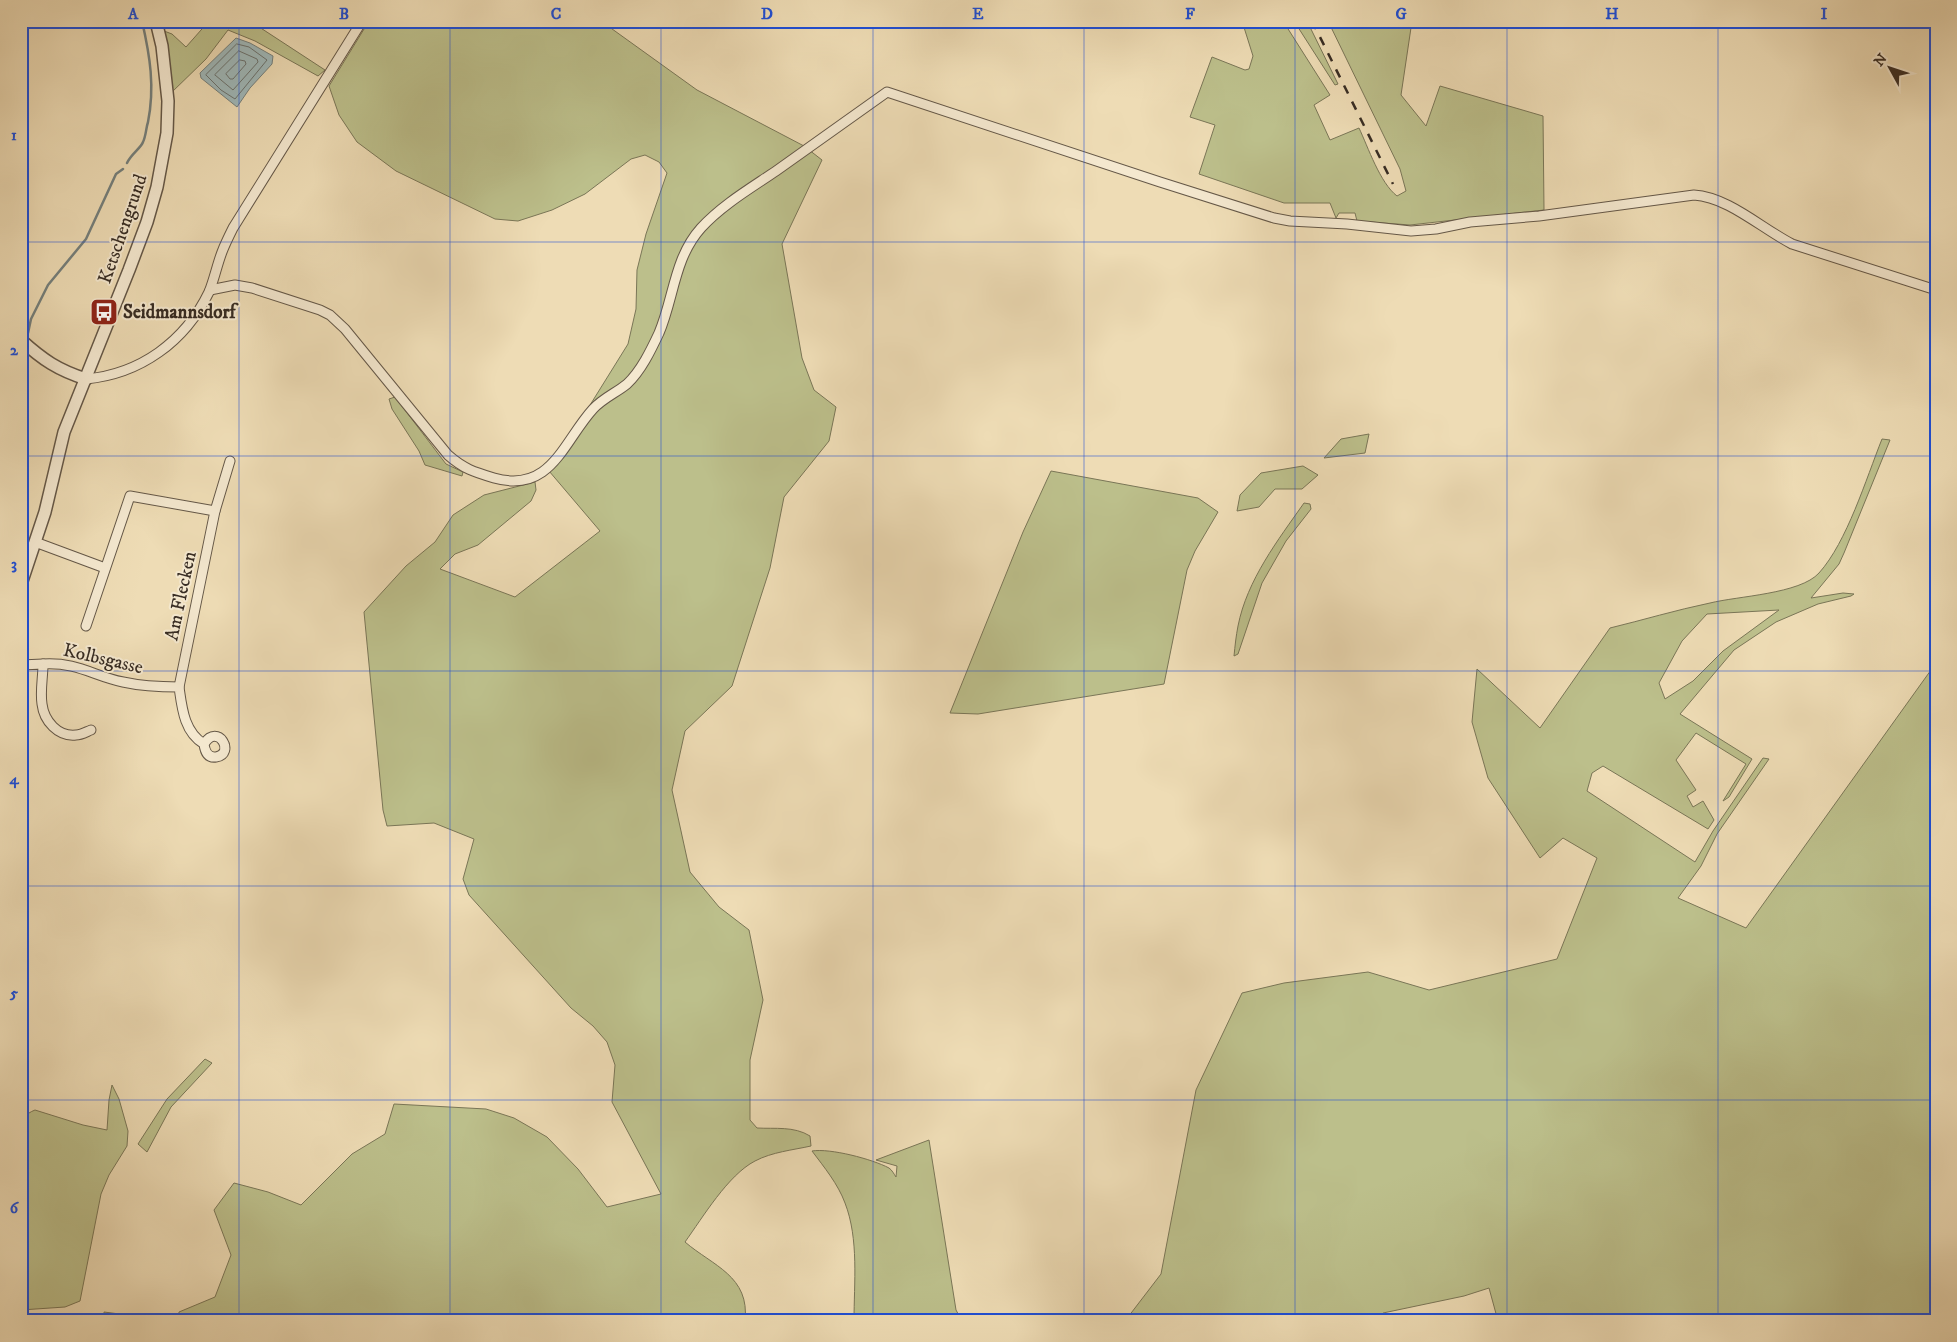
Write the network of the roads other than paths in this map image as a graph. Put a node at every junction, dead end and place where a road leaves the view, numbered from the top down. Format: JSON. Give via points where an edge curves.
{"nodes":[{"id":1,"x":156,"y":21,"type":"edge"},
{"id":2,"x":362,"y":21,"type":"edge"},
{"id":3,"x":210,"y":290,"type":"junction"},
{"id":4,"x":1936,"y":290,"type":"edge"},
{"id":5,"x":21,"y":340,"type":"edge"},
{"id":6,"x":86,"y":379,"type":"junction"},
{"id":7,"x":230,"y":461,"type":"dead end"},
{"id":8,"x":215,"y":511,"type":"junction"},
{"id":9,"x":35,"y":542,"type":"junction"},
{"id":10,"x":105,"y":568,"type":"junction"},
{"id":11,"x":21,"y":584,"type":"edge"},
{"id":12,"x":86,"y":626,"type":"dead end"},
{"id":13,"x":43,"y":664,"type":"junction"},
{"id":14,"x":21,"y":665,"type":"edge"},
{"id":15,"x":179,"y":686,"type":"junction"},
{"id":16,"x":91,"y":730,"type":"dead end"},
{"id":17,"x":204,"y":744,"type":"dead end"}],
"edges":[{"from":1,"to":6,"type":"street","name":"Ketschengrund","via":[[168,101],[164,158],[148,222]]},
{"from":2,"to":3,"type":"street","via":[[233,228]]},
{"from":3,"to":4,"type":"street","via":[[236,285],[252,288],[330,315],[459,465],[507,482],[524,481],[540,474],[556,461],[597,404],[626,384],[639,370],[659,332],[682,256],[700,229],[747,191],[887,92],[1274,218],[1411,231],[1706,196],[1729,205],[1792,244]]},
{"from":3,"to":6,"type":"street","via":[[187,326],[150,360],[104,377]]},
{"from":5,"to":6,"type":"street","via":[[52,365]]},
{"from":6,"to":9,"type":"street","name":"Ketschengrund","via":[[61,443],[46,512]]},
{"from":7,"to":8,"type":"street","name":"Am Flecken"},
{"from":8,"to":10,"type":"street","via":[[130,496]]},
{"from":8,"to":15,"type":"street","name":"Am Flecken"},
{"from":9,"to":10,"type":"street"},
{"from":9,"to":11,"type":"street","name":"Ketschengrund"},
{"from":10,"to":12,"type":"street"},
{"from":13,"to":14,"type":"street","name":"Kolbsgasse"},
{"from":13,"to":15,"type":"street","name":"Kolbsgasse","via":[[74,666],[123,682]]},
{"from":13,"to":16,"type":"street","name":"Kolbsgasse","via":[[41,703],[45,717],[65,735],[77,736]]},
{"from":15,"to":17,"type":"street","via":[[186,724]]}]}
